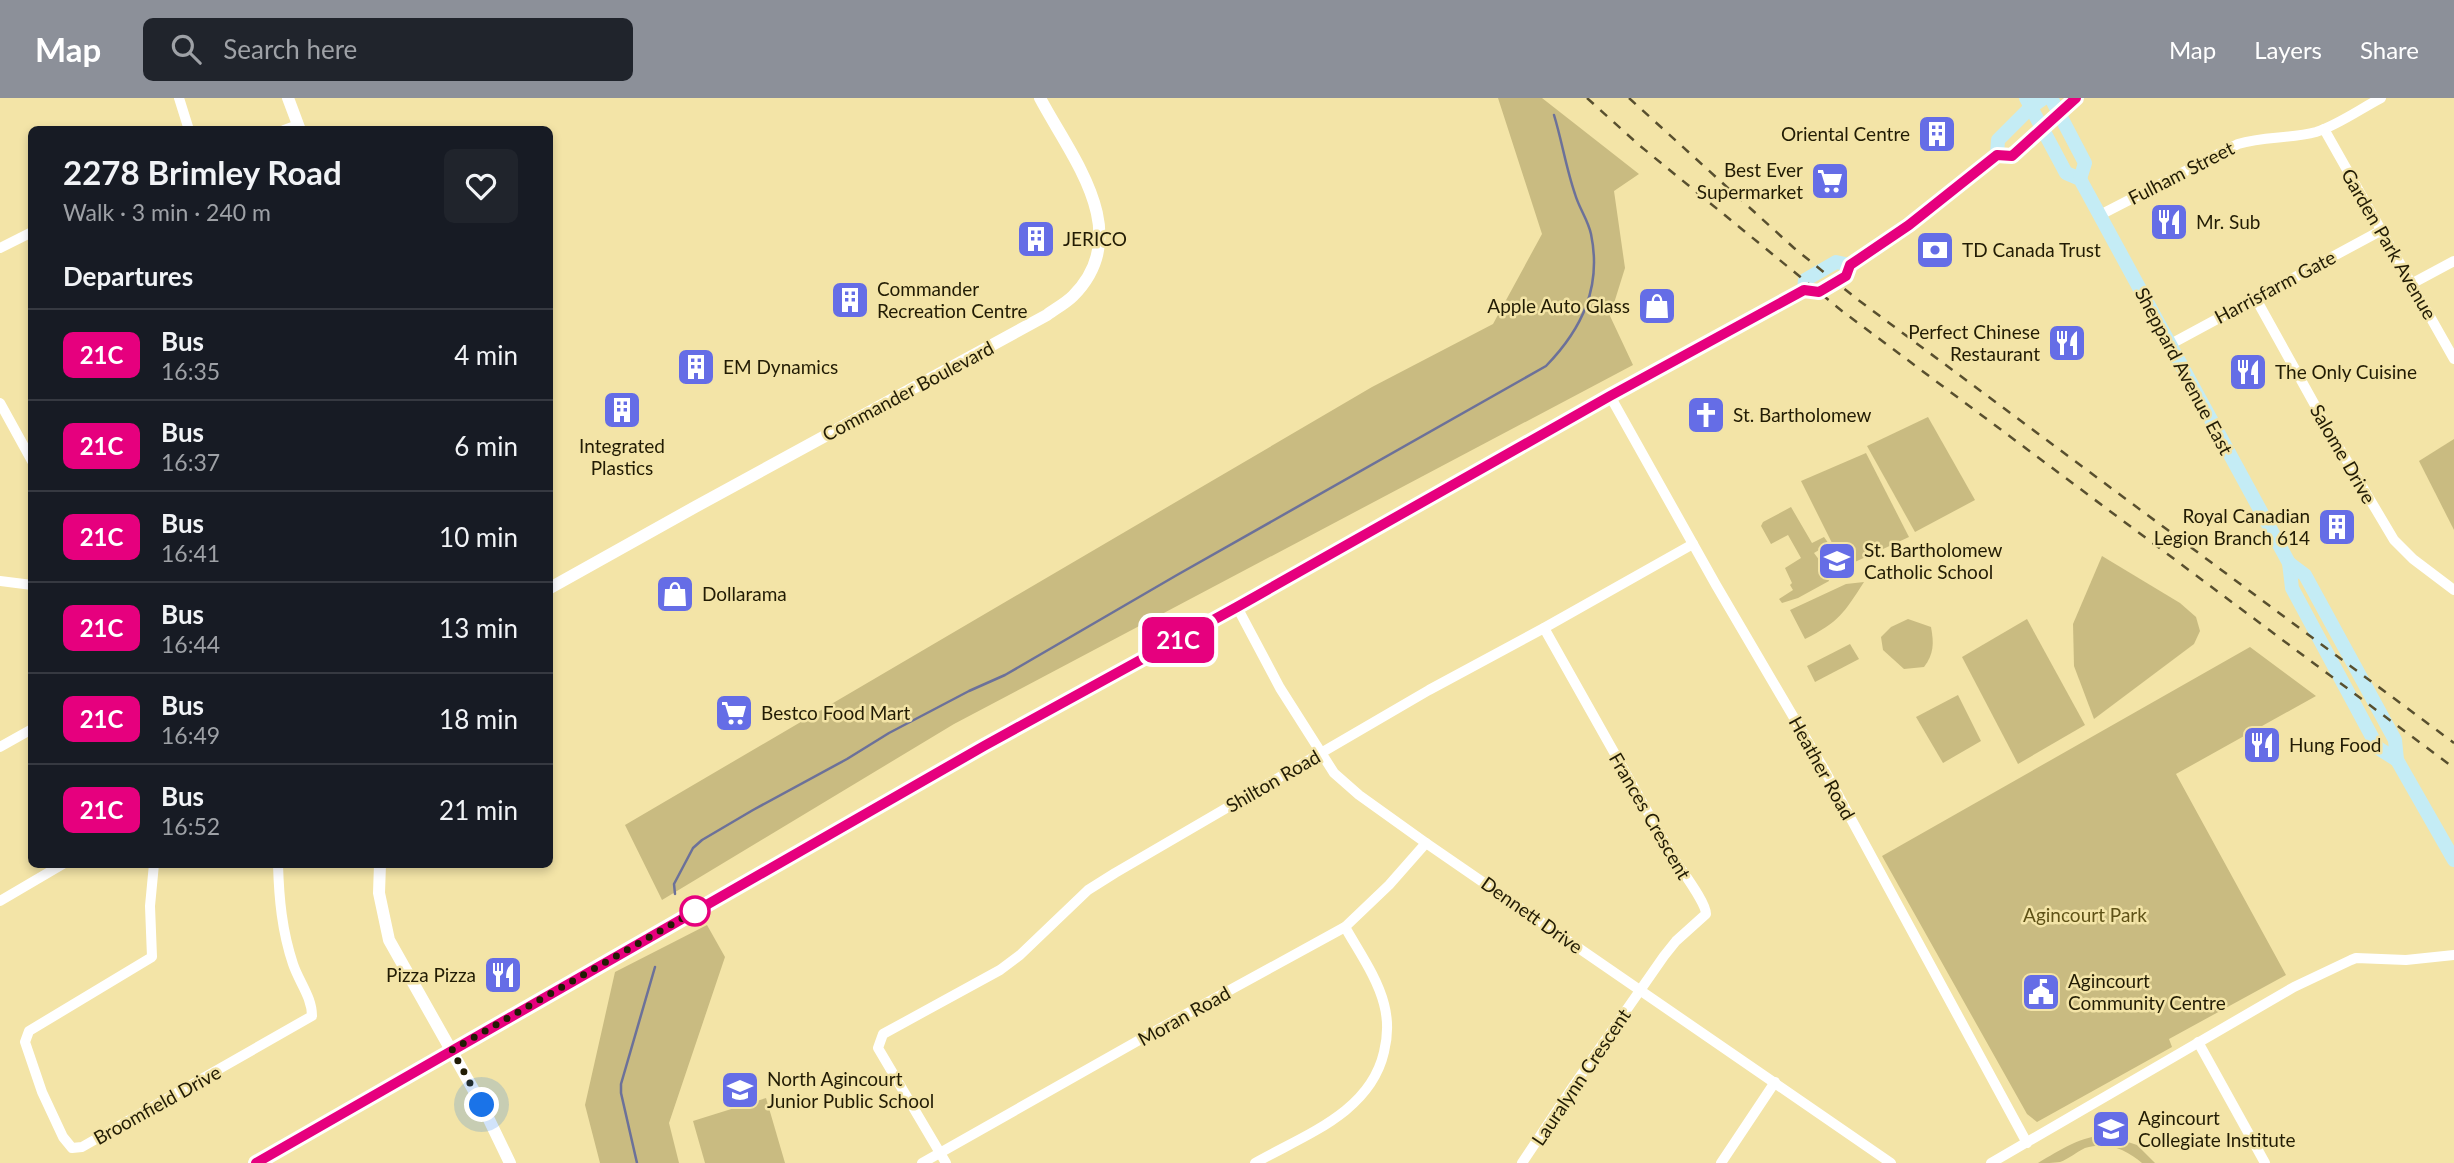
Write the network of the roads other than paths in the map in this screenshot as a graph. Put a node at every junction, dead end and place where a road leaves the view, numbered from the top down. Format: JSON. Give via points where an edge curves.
{"nodes":[{"id":1,"x":179,"y":98,"type":"edge"},
{"id":2,"x":288,"y":98,"type":"edge"},
{"id":3,"x":1040,"y":98,"type":"edge"},
{"id":4,"x":2044,"y":98,"type":"edge"},
{"id":5,"x":2051,"y":98,"type":"edge"},
{"id":6,"x":2076,"y":98,"type":"edge"},
{"id":7,"x":2381,"y":98,"type":"edge"},
{"id":8,"x":2028,"y":102,"type":"edge"},
{"id":9,"x":2059,"y":112,"type":"junction"},
{"id":10,"x":188,"y":126,"type":"edge"},
{"id":11,"x":299,"y":126,"type":"edge"},
{"id":12,"x":2042,"y":127,"type":"junction"},
{"id":13,"x":2324,"y":129,"type":"junction"},
{"id":14,"x":1997,"y":155,"type":"junction"},
{"id":15,"x":2080,"y":179,"type":"junction"},
{"id":16,"x":2100,"y":215,"type":"junction"},
{"id":17,"x":2382,"y":230,"type":"junction"},
{"id":18,"x":28,"y":234,"type":"edge"},
{"id":19,"x":0,"y":248,"type":"edge"},
{"id":20,"x":2454,"y":261,"type":"edge"},
{"id":21,"x":2413,"y":283,"type":"junction"},
{"id":22,"x":2256,"y":299,"type":"junction"},
{"id":23,"x":2169,"y":345,"type":"junction"},
{"id":24,"x":2454,"y":359,"type":"edge"},
{"id":25,"x":1610,"y":396,"type":"junction"},
{"id":26,"x":0,"y":403,"type":"edge"},
{"id":27,"x":28,"y":454,"type":"edge"},
{"id":28,"x":1693,"y":544,"type":"junction"},
{"id":29,"x":0,"y":581,"type":"edge"},
{"id":30,"x":28,"y":584,"type":"edge"},
{"id":31,"x":553,"y":586,"type":"edge"},
{"id":32,"x":2454,"y":590,"type":"edge"},
{"id":33,"x":1237,"y":607,"type":"junction"},
{"id":34,"x":1544,"y":628,"type":"junction"},
{"id":35,"x":28,"y":731,"type":"edge"},
{"id":36,"x":0,"y":747,"type":"edge"},
{"id":37,"x":1320,"y":754,"type":"junction"},
{"id":38,"x":1426,"y":844,"type":"junction"},
{"id":39,"x":2454,"y":860,"type":"edge"},
{"id":40,"x":57,"y":868,"type":"edge"},
{"id":41,"x":154,"y":868,"type":"edge"},
{"id":42,"x":278,"y":868,"type":"edge"},
{"id":43,"x":380,"y":868,"type":"edge"},
{"id":44,"x":0,"y":901,"type":"edge"},
{"id":45,"x":1345,"y":927,"type":"junction"},
{"id":46,"x":2454,"y":955,"type":"edge"},
{"id":47,"x":1639,"y":990,"type":"junction"},
{"id":48,"x":2198,"y":1042,"type":"junction"},
{"id":49,"x":452,"y":1050,"type":"junction"},
{"id":50,"x":1775,"y":1082,"type":"junction"},
{"id":51,"x":2027,"y":1143,"type":"junction"},
{"id":52,"x":940,"y":1153,"type":"junction"},
{"id":53,"x":256,"y":1163,"type":"edge"},
{"id":54,"x":510,"y":1163,"type":"edge"},
{"id":55,"x":922,"y":1163,"type":"edge"},
{"id":56,"x":946,"y":1163,"type":"edge"},
{"id":57,"x":1255,"y":1163,"type":"edge"},
{"id":58,"x":1522,"y":1163,"type":"edge"},
{"id":59,"x":1721,"y":1163,"type":"edge"},
{"id":60,"x":1891,"y":1163,"type":"edge"},
{"id":61,"x":1991,"y":1163,"type":"edge"},
{"id":62,"x":2265,"y":1163,"type":"edge"}],
"edges":[{"from":1,"to":10,"type":"street"},
{"from":2,"to":11,"type":"street"},
{"from":3,"to":31,"type":"street","name":"Commander Boulevard","via":[[1094,198],[1100,219],[1097,253],[1074,295],[1047,315]]},
{"from":4,"to":8,"type":"main road"},
{"from":5,"to":9,"type":"main road","name":"Sheppard Avenue East"},
{"from":6,"to":9,"type":"main road"},
{"from":7,"to":13,"type":"street","name":"Fulham Street"},
{"from":8,"to":12,"type":"main road","name":"Sheppard Avenue East"},
{"from":8,"to":14,"type":"main road","via":[[1998,140]]},
{"from":9,"to":12,"type":"main road"},
{"from":9,"to":15,"type":"main road","name":"Sheppard Avenue East","via":[[2085,163]]},
{"from":12,"to":14,"type":"main road","via":[[2012,156]]},
{"from":12,"to":15,"type":"main road","name":"Sheppard Avenue East","via":[[2066,173]]},
{"from":13,"to":16,"type":"street","name":"Fulham Street","via":[[2238,144]]},
{"from":13,"to":17,"type":"street","name":"Garden Park Avenue"},
{"from":14,"to":25,"type":"main road","via":[[1850,265],[1846,276],[1819,292],[1804,290]]},
{"from":15,"to":16,"type":"main road","name":"Sheppard Avenue East"},
{"from":16,"to":23,"type":"main road","name":"Sheppard Avenue East"},
{"from":17,"to":21,"type":"street","name":"Garden Park Avenue"},
{"from":17,"to":22,"type":"street","name":"Harrisfarm Gate"},
{"from":18,"to":19,"type":"street"},
{"from":20,"to":21,"type":"street"},
{"from":21,"to":24,"type":"street","name":"Garden Park Avenue"},
{"from":22,"to":23,"type":"street","name":"Harrisfarm Gate"},
{"from":22,"to":32,"type":"street","name":"Salome Drive","via":[[2394,540]]},
{"from":23,"to":39,"type":"main road","name":"Sheppard Avenue East","via":[[2289,563],[2312,587],[2395,740],[2397,760]]},
{"from":25,"to":28,"type":"street","name":"Heather Road"},
{"from":25,"to":33,"type":"main road"},
{"from":26,"to":27,"type":"street"},
{"from":28,"to":34,"type":"street","name":"Shilton Road"},
{"from":28,"to":51,"type":"street","name":"Heather Road","via":[[1824,769]]},
{"from":29,"to":30,"type":"street"},
{"from":33,"to":37,"type":"street","name":"Dennett Drive"},
{"from":33,"to":49,"type":"main road"},
{"from":34,"to":37,"type":"street","name":"Shilton Road"},
{"from":34,"to":47,"type":"street","name":"Frances Crescent","via":[[1673,857],[1706,905],[1703,919],[1676,941]]},
{"from":35,"to":36,"type":"street"},
{"from":37,"to":38,"type":"street","name":"Dennett Drive","via":[[1359,795]]},
{"from":37,"to":52,"type":"street","name":"Shilton Road","via":[[1088,890],[1010,963],[883,1034],[878,1048]]},
{"from":38,"to":45,"type":"street","name":"Moran Road"},
{"from":38,"to":47,"type":"street","name":"Dennett Drive"},
{"from":40,"to":44,"type":"street"},
{"from":41,"to":42,"type":"street","name":"Broomfield Drive","via":[[152,957],[29,1031],[26,1042],[42,1093],[72,1148],[82,1147],[312,1016],[312,1005],[283,931]]},
{"from":43,"to":49,"type":"street","via":[[379,893],[390,940]]},
{"from":45,"to":52,"type":"street","name":"Moran Road"},
{"from":45,"to":57,"type":"street","via":[[1385,1005],[1387,1039],[1381,1069],[1367,1092],[1348,1109]]},
{"from":46,"to":48,"type":"street","via":[[2406,960],[2356,958]]},
{"from":47,"to":50,"type":"street","name":"Dennett Drive"},
{"from":47,"to":58,"type":"street","name":"Lauralynn Crescent"},
{"from":48,"to":51,"type":"street"},
{"from":48,"to":62,"type":"street"},
{"from":49,"to":53,"type":"main road"},
{"from":49,"to":54,"type":"street"},
{"from":50,"to":59,"type":"street"},
{"from":50,"to":60,"type":"street","name":"Dennett Drive"},
{"from":51,"to":61,"type":"street"},
{"from":52,"to":55,"type":"street","name":"Moran Road"},
{"from":52,"to":56,"type":"street"}]}
